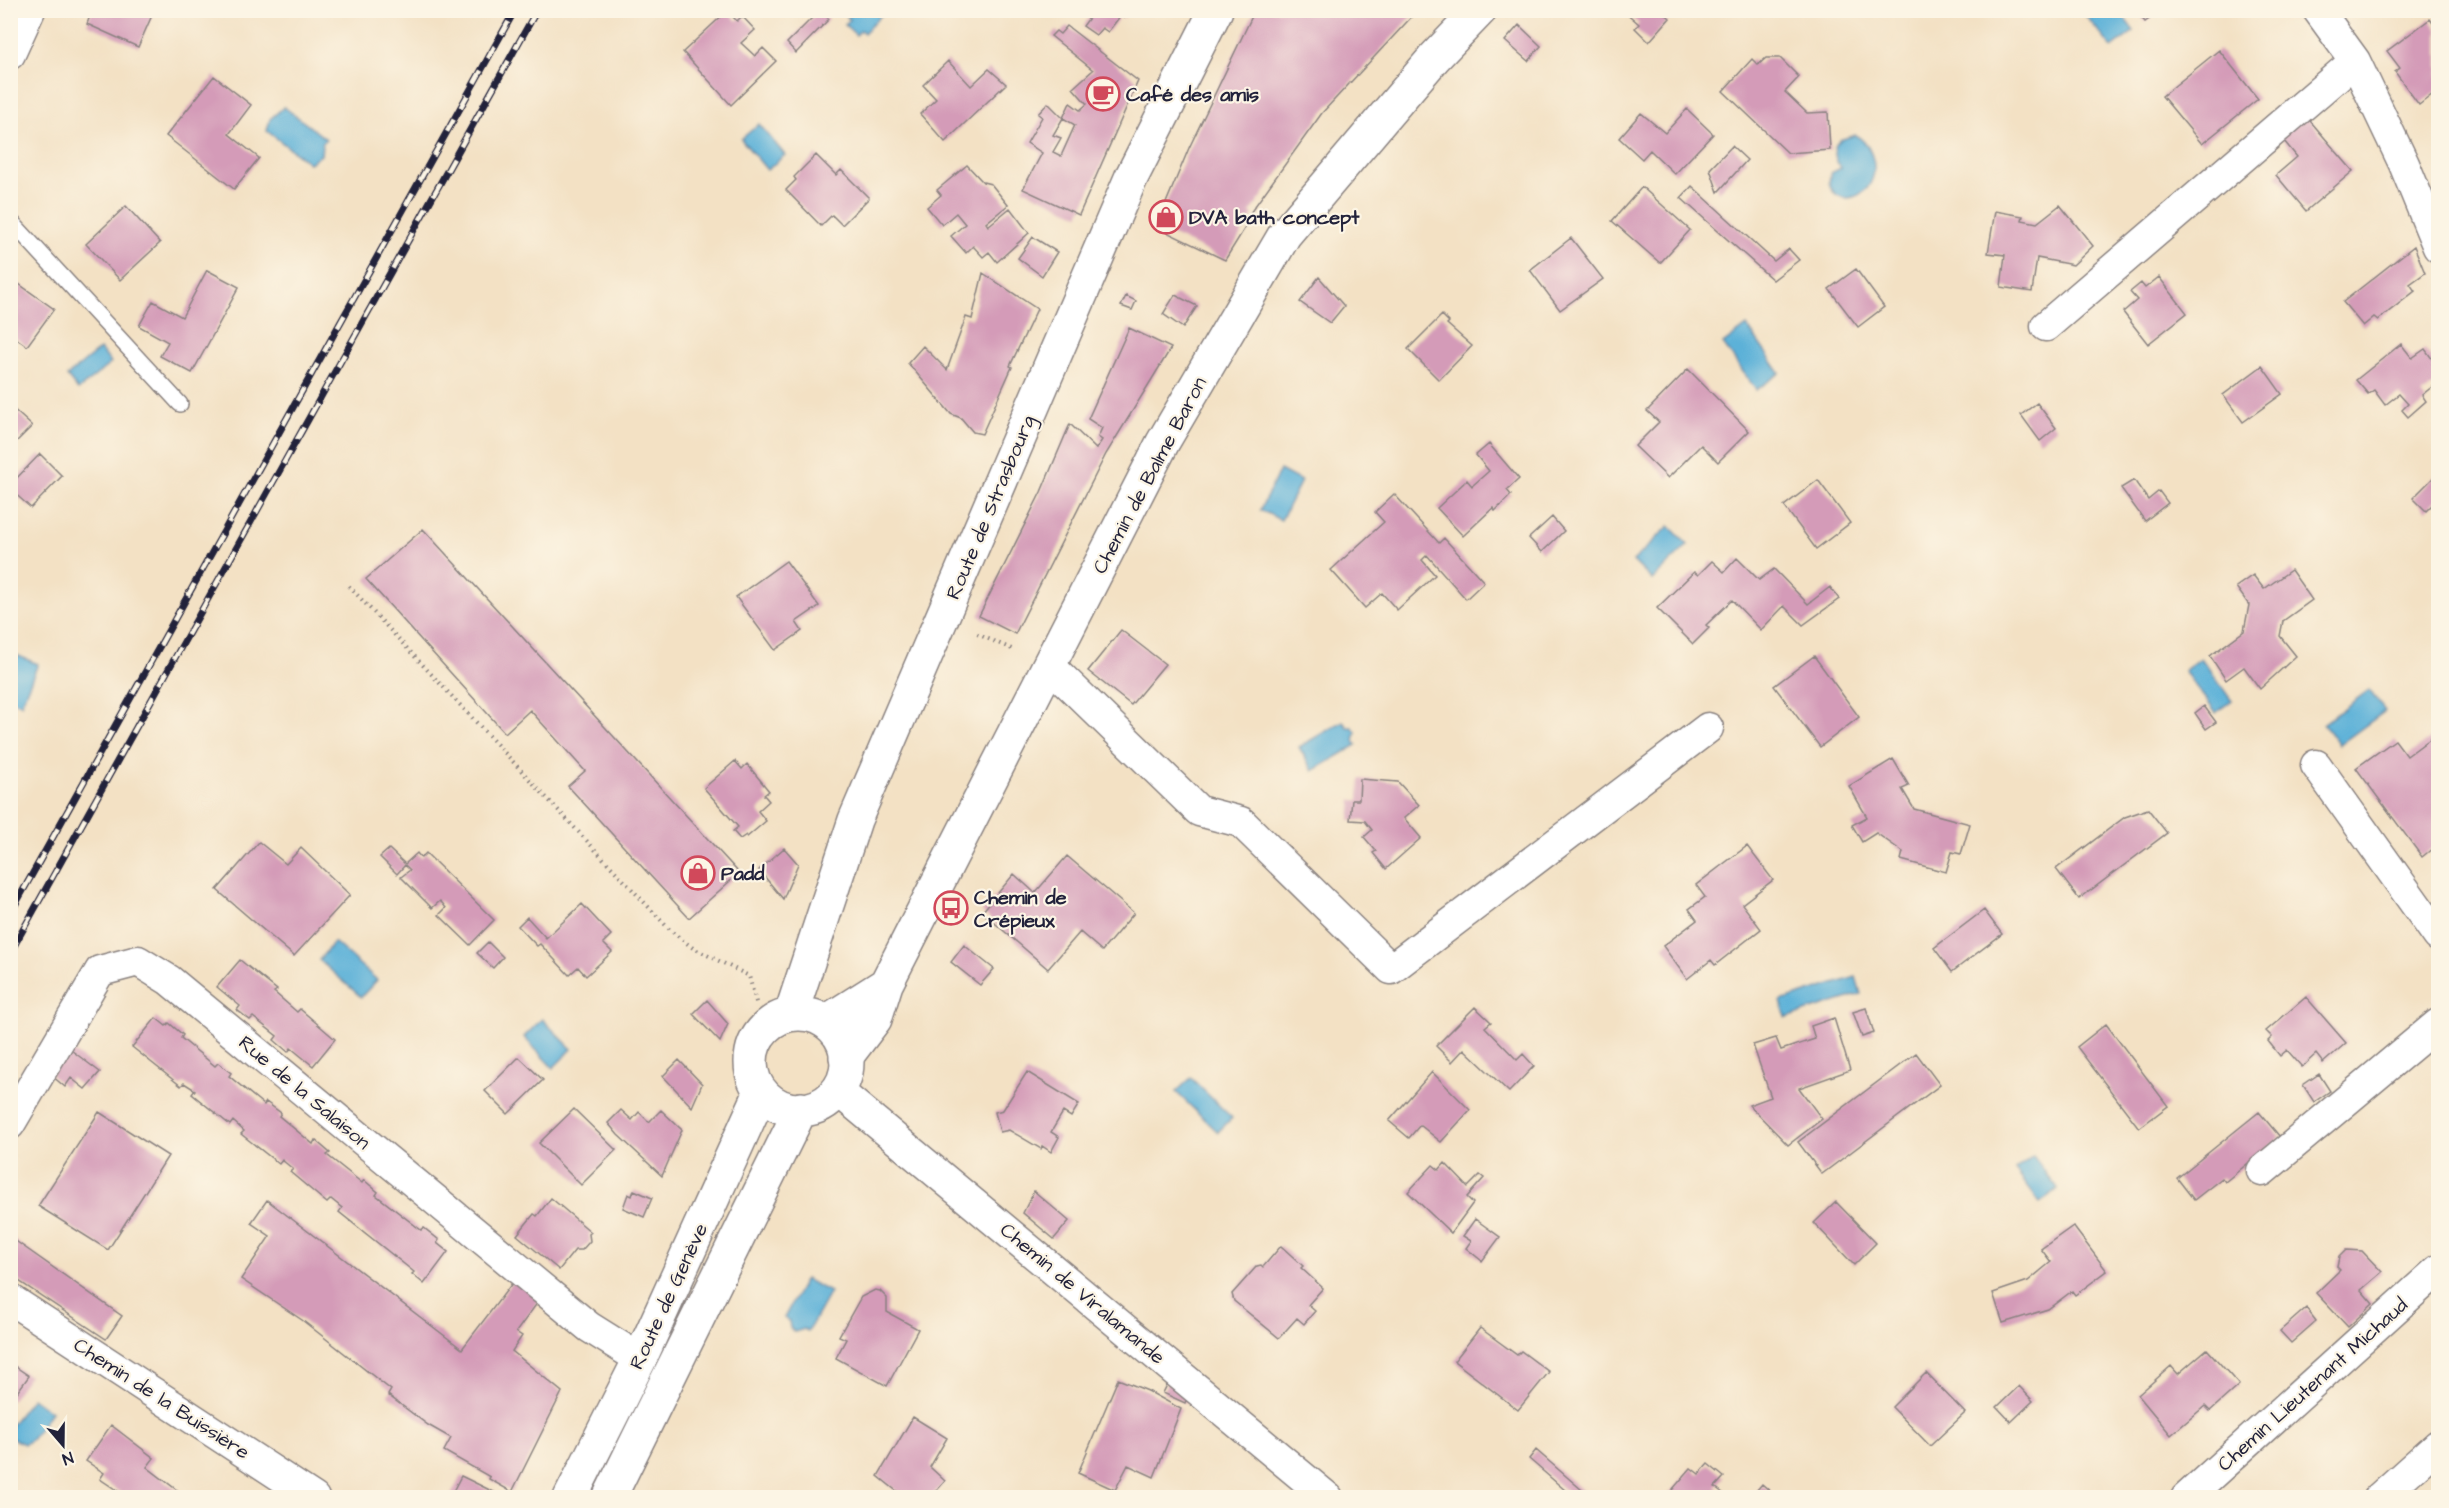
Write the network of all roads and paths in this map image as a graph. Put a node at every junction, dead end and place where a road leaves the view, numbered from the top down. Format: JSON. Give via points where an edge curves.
{"nodes":[{"id":1,"x":30,"y":10,"type":"edge"},
{"id":2,"x":1216,"y":10,"type":"edge"},
{"id":3,"x":1480,"y":10,"type":"edge"},
{"id":4,"x":2318,"y":10,"type":"edge"},
{"id":5,"x":10,"y":54,"type":"edge"},
{"id":6,"x":2355,"y":61,"type":"junction"},
{"id":7,"x":10,"y":220,"type":"edge"},
{"id":8,"x":2439,"y":247,"type":"edge"},
{"id":9,"x":2046,"y":326,"type":"dead end"},
{"id":10,"x":180,"y":404,"type":"dead end"},
{"id":11,"x":349,"y":586,"type":"dead end"},
{"id":12,"x":977,"y":634,"type":"dead end"},
{"id":13,"x":1014,"y":650,"type":"dead end"},
{"id":14,"x":1048,"y":665,"type":"junction"},
{"id":15,"x":1708,"y":728,"type":"dead end"},
{"id":16,"x":2316,"y":765,"type":"dead end"},
{"id":17,"x":2439,"y":936,"type":"edge"},
{"id":18,"x":886,"y":984,"type":"junction"},
{"id":19,"x":791,"y":1014,"type":"junction"},
{"id":20,"x":826,"y":1022,"type":"junction"},
{"id":21,"x":2439,"y":1024,"type":"edge"},
{"id":22,"x":763,"y":1030,"type":"junction"},
{"id":23,"x":846,"y":1057,"type":"junction"},
{"id":24,"x":837,"y":1090,"type":"junction"},
{"id":25,"x":761,"y":1092,"type":"junction"},
{"id":26,"x":801,"y":1109,"type":"junction"},
{"id":27,"x":10,"y":1124,"type":"edge"},
{"id":28,"x":2262,"y":1171,"type":"dead end"},
{"id":29,"x":2439,"y":1270,"type":"edge"},
{"id":30,"x":10,"y":1299,"type":"edge"},
{"id":31,"x":640,"y":1359,"type":"junction"},
{"id":32,"x":2439,"y":1445,"type":"edge"},
{"id":33,"x":314,"y":1497,"type":"edge"},
{"id":34,"x":570,"y":1497,"type":"edge"},
{"id":35,"x":609,"y":1497,"type":"edge"},
{"id":36,"x":1328,"y":1497,"type":"edge"},
{"id":37,"x":2186,"y":1497,"type":"edge"},
{"id":38,"x":2379,"y":1497,"type":"edge"}],
"edges":[{"from":1,"to":5,"type":"street"},
{"from":2,"to":19,"type":"main road","name":"Route de Strasbourg","via":[[1131,178],[855,820]]},
{"from":3,"to":14,"type":"main road","name":"Chemin de Balme Baron","via":[[1434,58],[1285,234],[1163,442]]},
{"from":4,"to":6,"type":"street"},
{"from":6,"to":8,"type":"street"},
{"from":6,"to":9,"type":"street"},
{"from":7,"to":10,"type":"lane"},
{"from":11,"to":22,"type":"path","via":[[671,931],[693,948],[749,976]]},
{"from":12,"to":13,"type":"path"},
{"from":14,"to":15,"type":"street","via":[[1198,812],[1241,822],[1391,969]]},
{"from":14,"to":18,"type":"main road","name":"Chemin de Balme Baron"},
{"from":16,"to":17,"type":"street"},
{"from":18,"to":20,"type":"main road"},
{"from":18,"to":23,"type":"main road","name":"Chemin de Balme Baron","via":[[875,1019]]},
{"from":19,"to":20,"type":"main road","via":[[815,1016]]},
{"from":19,"to":22,"type":"main road"},
{"from":20,"to":23,"type":"main road","via":[[840,1038]]},
{"from":21,"to":28,"type":"street"},
{"from":22,"to":25,"type":"main road","via":[[751,1054],[754,1080]]},
{"from":23,"to":24,"type":"main road","via":[[843,1080]]},
{"from":24,"to":26,"type":"main road","via":[[815,1107]]},
{"from":24,"to":36,"type":"street","name":"Chemin de Viralamande"},
{"from":25,"to":26,"type":"main road","via":[[786,1108]]},
{"from":25,"to":31,"type":"main road","name":"Route de Genève"},
{"from":26,"to":35,"type":"main road","name":"Route de Genève"},
{"from":27,"to":31,"type":"street","name":"Rue de la Salaison","via":[[100,971],[138,961],[170,980],[589,1327]]},
{"from":29,"to":37,"type":"street","name":"Chemin Lieutenant Michaud"},
{"from":30,"to":33,"type":"street","name":"Chemin de la Buissière"},
{"from":31,"to":34,"type":"main road","name":"Route de Genève"},
{"from":32,"to":38,"type":"street"}]}
